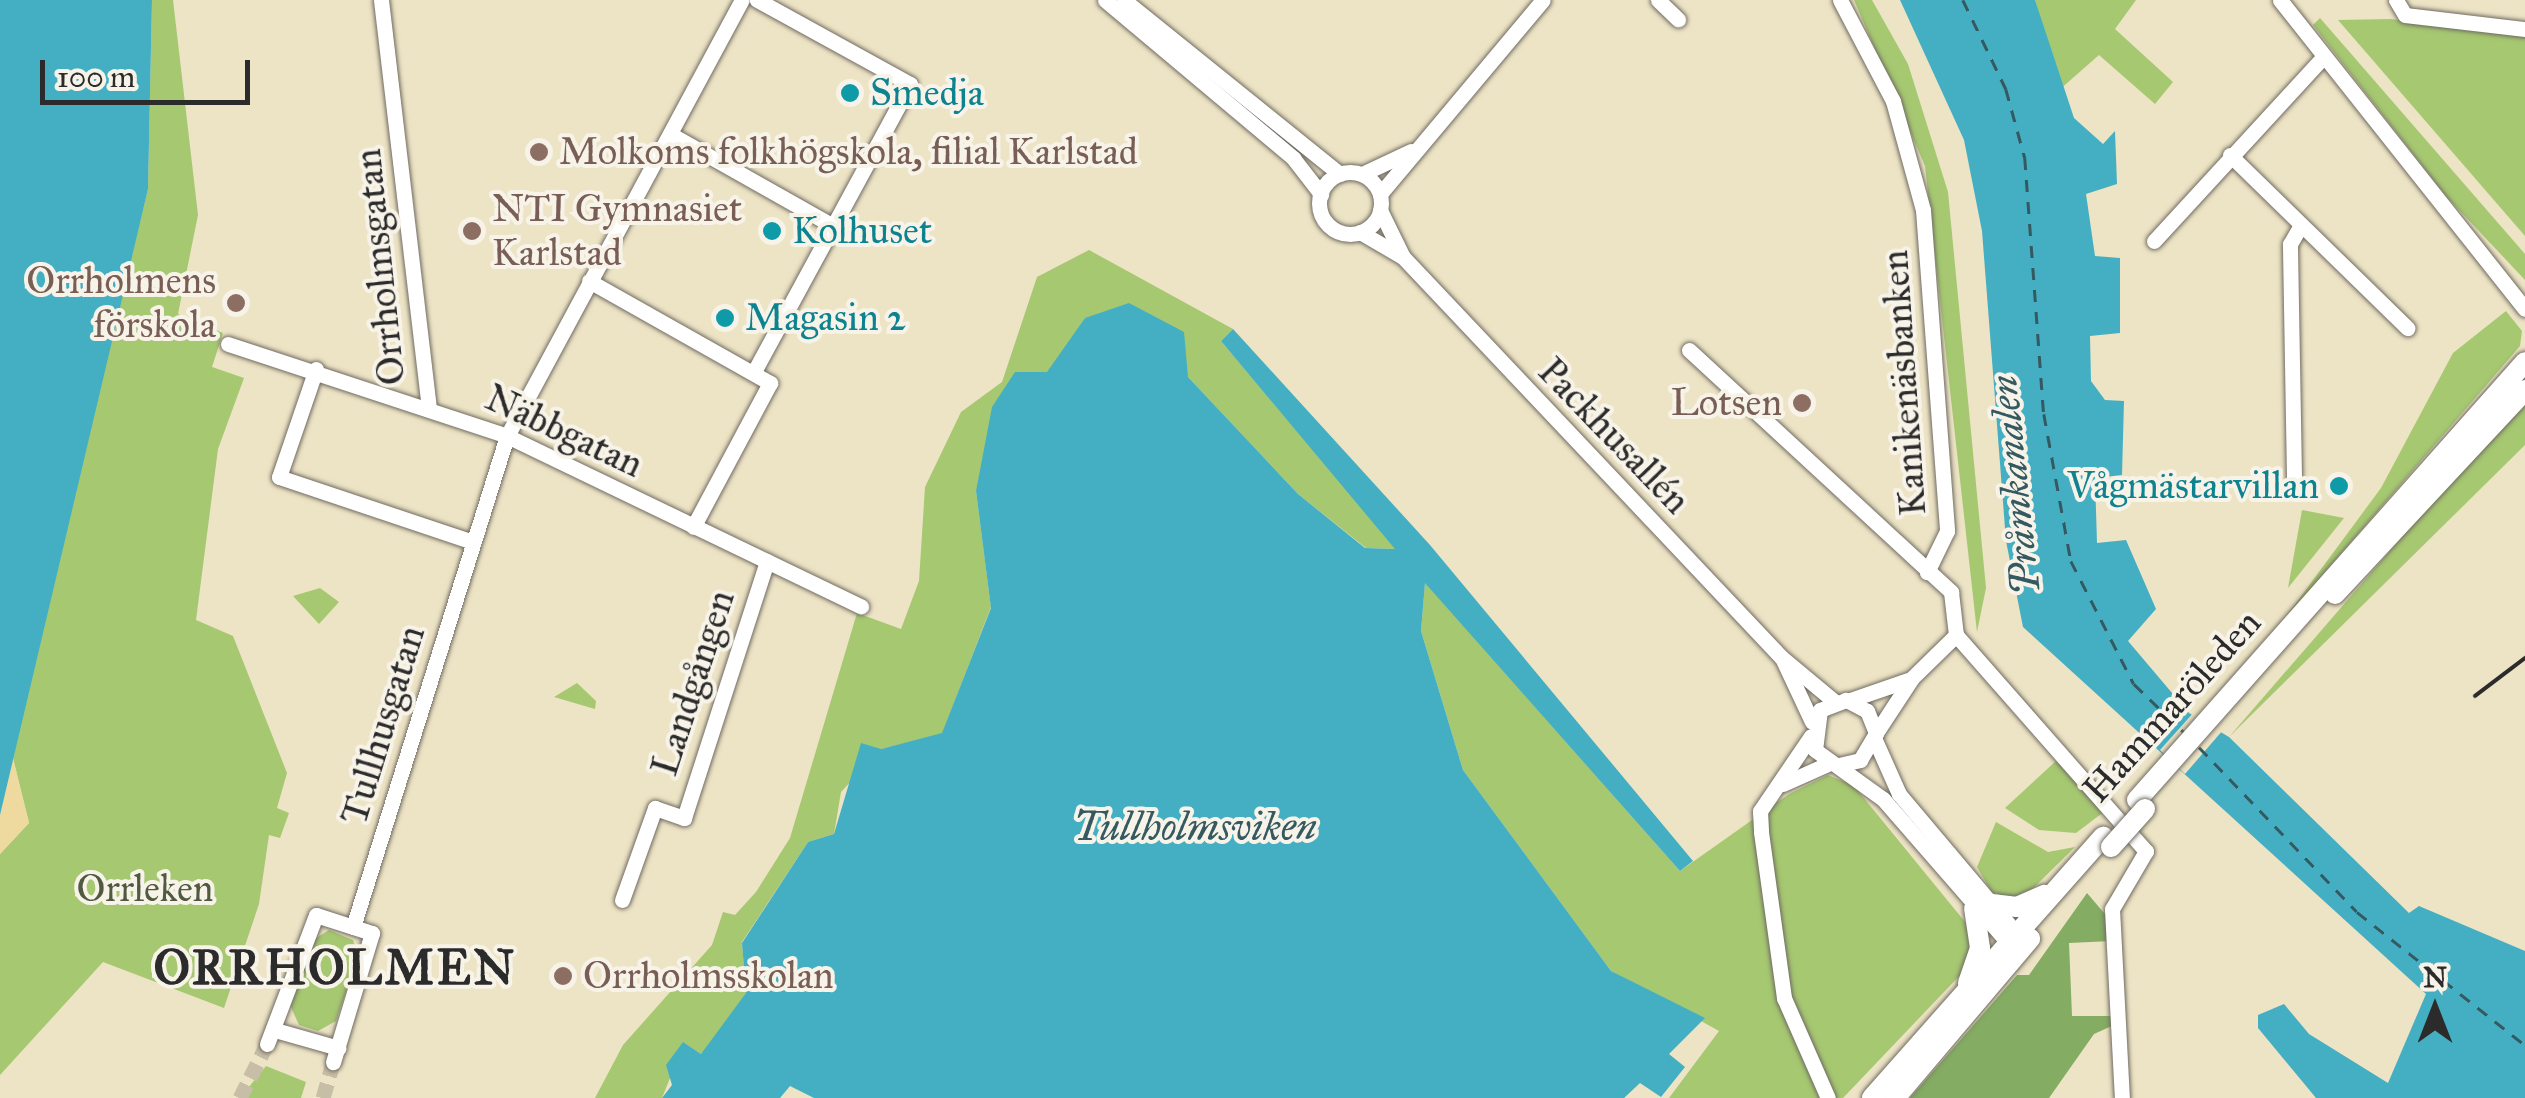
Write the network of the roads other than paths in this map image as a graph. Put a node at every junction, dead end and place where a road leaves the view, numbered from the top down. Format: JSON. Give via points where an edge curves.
{"nodes":[{"id":1,"x":382,"y":0,"type":"edge"},
{"id":2,"x":742,"y":0,"type":"edge"},
{"id":3,"x":757,"y":0,"type":"edge"},
{"id":4,"x":1106,"y":0,"type":"edge"},
{"id":5,"x":1124,"y":0,"type":"edge"},
{"id":6,"x":1543,"y":0,"type":"edge"},
{"id":7,"x":1658,"y":0,"type":"edge"},
{"id":8,"x":1840,"y":0,"type":"edge"},
{"id":9,"x":2280,"y":0,"type":"edge"},
{"id":10,"x":2396,"y":5,"type":"edge"},
{"id":11,"x":1678,"y":20,"type":"dead end"},
{"id":12,"x":2525,"y":28,"type":"edge"},
{"id":13,"x":2324,"y":56,"type":"junction"},
{"id":14,"x":670,"y":134,"type":"junction"},
{"id":15,"x":1411,"y":151,"type":"junction"},
{"id":16,"x":2230,"y":155,"type":"junction"},
{"id":17,"x":1340,"y":174,"type":"junction"},
{"id":18,"x":1362,"y":174,"type":"junction"},
{"id":19,"x":1321,"y":194,"type":"junction"},
{"id":20,"x":1380,"y":202,"type":"junction"},
{"id":21,"x":2300,"y":227,"type":"junction"},
{"id":22,"x":835,"y":228,"type":"junction"},
{"id":23,"x":1360,"y":232,"type":"junction"},
{"id":24,"x":2154,"y":241,"type":"dead end"},
{"id":25,"x":1403,"y":257,"type":"junction"},
{"id":26,"x":590,"y":281,"type":"junction"},
{"id":27,"x":2525,"y":309,"type":"edge"},
{"id":28,"x":2407,"y":328,"type":"dead end"},
{"id":29,"x":228,"y":344,"type":"dead end"},
{"id":30,"x":1689,"y":350,"type":"dead end"},
{"id":31,"x":2525,"y":352,"type":"edge"},
{"id":32,"x":2525,"y":362,"type":"edge"},
{"id":33,"x":756,"y":368,"type":"junction"},
{"id":34,"x":316,"y":370,"type":"junction"},
{"id":35,"x":2525,"y":390,"type":"edge"},
{"id":36,"x":428,"y":408,"type":"junction"},
{"id":37,"x":2462,"y":429,"type":"junction"},
{"id":38,"x":507,"y":436,"type":"junction"},
{"id":39,"x":2294,"y":477,"type":"dead end"},
{"id":40,"x":693,"y":528,"type":"junction"},
{"id":41,"x":474,"y":542,"type":"junction"},
{"id":42,"x":767,"y":561,"type":"junction"},
{"id":43,"x":1927,"y":572,"type":"junction"},
{"id":44,"x":861,"y":606,"type":"dead end"},
{"id":45,"x":1956,"y":636,"type":"junction"},
{"id":46,"x":1781,"y":657,"type":"junction"},
{"id":47,"x":1912,"y":678,"type":"junction"},
{"id":48,"x":1841,"y":701,"type":"junction"},
{"id":49,"x":2218,"y":717,"type":"junction"},
{"id":50,"x":1811,"y":729,"type":"junction"},
{"id":51,"x":1875,"y":736,"type":"junction"},
{"id":52,"x":1835,"y":764,"type":"junction"},
{"id":53,"x":1782,"y":784,"type":"junction"},
{"id":54,"x":2107,"y":842,"type":"junction"},
{"id":55,"x":2062,"y":882,"type":"junction"},
{"id":56,"x":622,"y":900,"type":"dead end"},
{"id":57,"x":1983,"y":906,"type":"junction"},
{"id":58,"x":354,"y":927,"type":"junction"},
{"id":59,"x":2017,"y":944,"type":"junction"},
{"id":60,"x":1965,"y":992,"type":"junction"},
{"id":61,"x":1828,"y":1098,"type":"edge"},
{"id":62,"x":1872,"y":1098,"type":"edge"},
{"id":63,"x":1895,"y":1098,"type":"edge"},
{"id":64,"x":2122,"y":1098,"type":"edge"}],
"edges":[{"from":1,"to":36,"type":"street","name":"Orrholmsgatan"},
{"from":2,"to":14,"type":"street","name":"Tullhusgatan"},
{"from":3,"to":22,"type":"street","via":[[910,84]]},
{"from":4,"to":19,"type":"street","via":[[1294,158]]},
{"from":5,"to":17,"type":"street"},
{"from":6,"to":15,"type":"street"},
{"from":7,"to":11,"type":"street"},
{"from":8,"to":43,"type":"street","name":"Kanikenäsbanken","via":[[1893,101],[1924,210],[1947,532]]},
{"from":9,"to":13,"type":"street"},
{"from":10,"to":12,"type":"street"},
{"from":13,"to":16,"type":"street"},
{"from":13,"to":27,"type":"street"},
{"from":14,"to":22,"type":"street"},
{"from":14,"to":26,"type":"street","name":"Tullhusgatan"},
{"from":15,"to":18,"type":"street"},
{"from":15,"to":20,"type":"street"},
{"from":16,"to":21,"type":"street"},
{"from":16,"to":24,"type":"street"},
{"from":17,"to":18,"type":"street"},
{"from":17,"to":19,"type":"street"},
{"from":18,"to":20,"type":"street"},
{"from":19,"to":23,"type":"street","via":[[1330,226]]},
{"from":20,"to":23,"type":"street"},
{"from":20,"to":25,"type":"street","name":"Packhusallén"},
{"from":21,"to":28,"type":"street"},
{"from":21,"to":39,"type":"street","via":[[2290,244]]},
{"from":22,"to":33,"type":"street"},
{"from":23,"to":25,"type":"street","name":"Packhusallén"},
{"from":25,"to":46,"type":"street","name":"Packhusallén"},
{"from":26,"to":33,"type":"street"},
{"from":26,"to":38,"type":"street","name":"Tullhusgatan"},
{"from":29,"to":34,"type":"street","name":"Näbbgatan"},
{"from":30,"to":43,"type":"street"},
{"from":31,"to":37,"type":"main road"},
{"from":32,"to":37,"type":"main road","name":"Hammaröleden"},
{"from":33,"to":40,"type":"street","via":[[770,383]]},
{"from":34,"to":36,"type":"street","name":"Näbbgatan"},
{"from":34,"to":41,"type":"street","via":[[279,477]]},
{"from":35,"to":49,"type":"main road","name":"Hammaröleden"},
{"from":36,"to":38,"type":"street","name":"Näbbgatan"},
{"from":37,"to":49,"type":"main road","name":"Hammaröleden"},
{"from":38,"to":40,"type":"street","name":"Näbbgatan"},
{"from":38,"to":41,"type":"street","name":"Tullhusgatan"},
{"from":40,"to":42,"type":"street","name":"Näbbgatan"},
{"from":41,"to":58,"type":"street","name":"Tullhusgatan"},
{"from":42,"to":44,"type":"street","name":"Näbbgatan"},
{"from":42,"to":56,"type":"street","name":"Landgången","via":[[684,818],[655,808]]},
{"from":43,"to":45,"type":"street","via":[[1951,592]]},
{"from":45,"to":47,"type":"street"},
{"from":45,"to":64,"type":"street","via":[[2146,851],[2112,909]]},
{"from":46,"to":48,"type":"street","name":"Packhusallén"},
{"from":46,"to":50,"type":"street","name":"Packhusallén"},
{"from":47,"to":48,"type":"street"},
{"from":47,"to":51,"type":"street"},
{"from":48,"to":50,"type":"street"},
{"from":48,"to":51,"type":"street","via":[[1867,711]]},
{"from":49,"to":54,"type":"main road","name":"Hammaröleden"},
{"from":50,"to":52,"type":"street"},
{"from":50,"to":53,"type":"street"},
{"from":51,"to":52,"type":"street","via":[[1860,760]]},
{"from":51,"to":57,"type":"street","via":[[1899,794]]},
{"from":52,"to":53,"type":"street"},
{"from":52,"to":57,"type":"street","via":[[1883,799]]},
{"from":53,"to":61,"type":"street","via":[[1760,811],[1770,904],[1788,1014]]},
{"from":54,"to":55,"type":"main road","name":"Hammaröleden"},
{"from":54,"to":59,"type":"main road","name":"Hammaröleden"},
{"from":55,"to":57,"type":"main road","via":[[2035,902]]},
{"from":55,"to":59,"type":"main road","name":"Hammaröleden"},
{"from":57,"to":59,"type":"street"},
{"from":57,"to":60,"type":"main road","via":[[1980,948]]},
{"from":58,"to":58,"type":"street","via":[[372,933],[335,1055],[271,1037],[316,915]]},
{"from":59,"to":60,"type":"main road","name":"Hammaröleden"},
{"from":59,"to":63,"type":"main road","name":"Hammaröleden"},
{"from":60,"to":62,"type":"main road","name":"Hammaröleden"}]}
